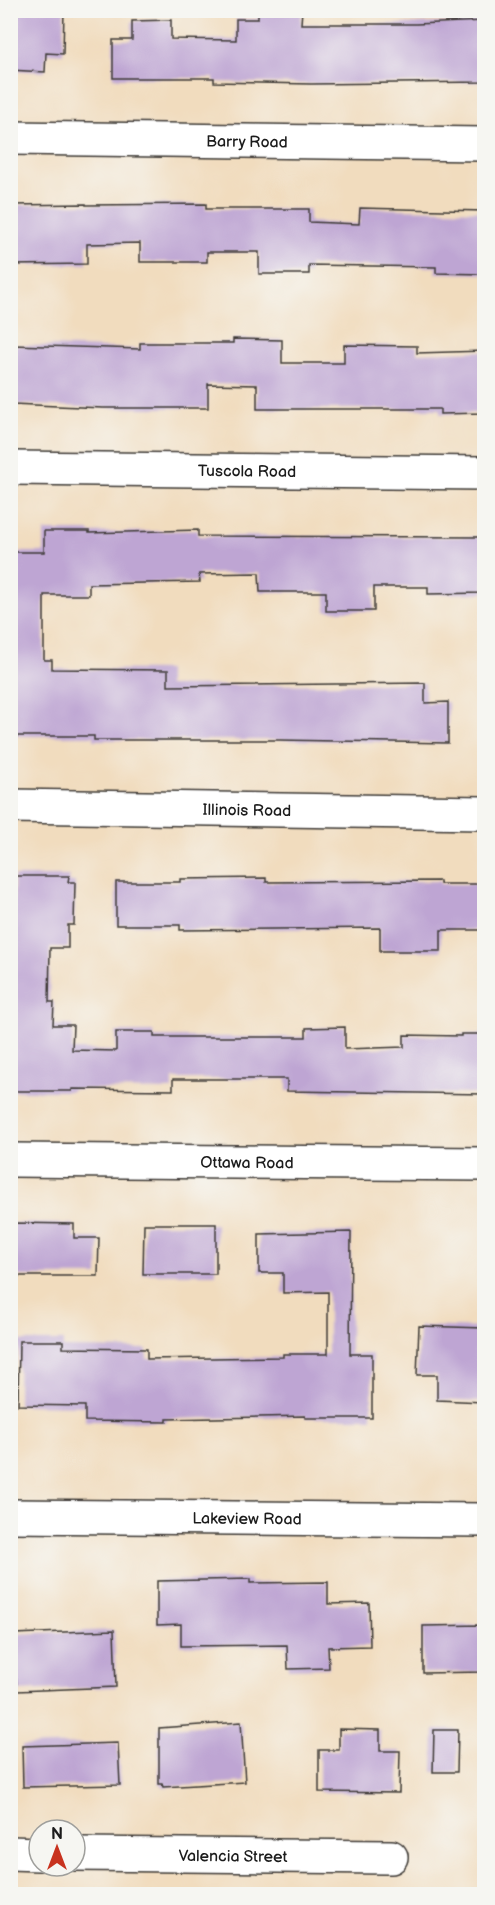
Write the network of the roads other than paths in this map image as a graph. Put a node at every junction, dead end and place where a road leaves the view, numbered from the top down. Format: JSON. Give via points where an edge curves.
{"nodes":[{"id":1,"x":10,"y":138,"type":"edge"},
{"id":2,"x":484,"y":144,"type":"edge"},
{"id":3,"x":10,"y":468,"type":"edge"},
{"id":4,"x":484,"y":473,"type":"edge"},
{"id":5,"x":10,"y":806,"type":"edge"},
{"id":6,"x":484,"y":813,"type":"edge"},
{"id":7,"x":10,"y":1160,"type":"edge"},
{"id":8,"x":484,"y":1164,"type":"edge"},
{"id":9,"x":10,"y":1516,"type":"edge"},
{"id":10,"x":484,"y":1520,"type":"edge"},
{"id":11,"x":10,"y":1853,"type":"edge"},
{"id":12,"x":27,"y":1854,"type":"edge"},
{"id":13,"x":87,"y":1854,"type":"edge"},
{"id":14,"x":391,"y":1857,"type":"dead end"}],
"edges":[{"from":1,"to":2,"type":"street","name":"Barry Road"},
{"from":3,"to":4,"type":"street","name":"Tuscola Road"},
{"from":5,"to":6,"type":"street","name":"Illinois Road"},
{"from":7,"to":8,"type":"street","name":"Ottawa Road"},
{"from":9,"to":10,"type":"street","name":"Lakeview Road"},
{"from":11,"to":12,"type":"street"},
{"from":13,"to":14,"type":"street","name":"Valencia Street"}]}
